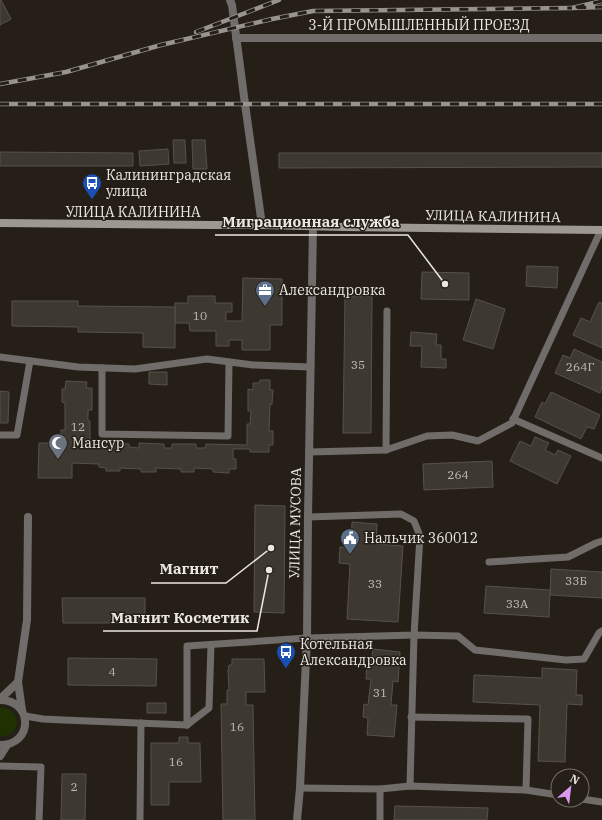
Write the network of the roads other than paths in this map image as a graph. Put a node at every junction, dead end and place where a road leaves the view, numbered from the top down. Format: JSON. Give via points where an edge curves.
{"nodes":[{"id":1,"x":230,"y":0,"type":"edge"},
{"id":2,"x":236,"y":38,"type":"junction"},
{"id":3,"x":602,"y":38,"type":"edge"},
{"id":4,"x":0,"y":223,"type":"edge"},
{"id":5,"x":262,"y":225,"type":"junction"},
{"id":6,"x":313,"y":226,"type":"junction"},
{"id":7,"x":601,"y":230,"type":"edge"},
{"id":8,"x":387,"y":311,"type":"dead end"},
{"id":9,"x":0,"y":356,"type":"edge"},
{"id":10,"x":30,"y":361,"type":"junction"},
{"id":11,"x":229,"y":362,"type":"junction"},
{"id":12,"x":311,"y":367,"type":"junction"},
{"id":13,"x":102,"y":368,"type":"junction"},
{"id":14,"x":513,"y":419,"type":"junction"},
{"id":15,"x":0,"y":435,"type":"edge"},
{"id":16,"x":386,"y":450,"type":"junction"},
{"id":17,"x":309,"y":452,"type":"junction"},
{"id":18,"x":602,"y":458,"type":"edge"},
{"id":19,"x":28,"y":517,"type":"dead end"},
{"id":20,"x":308,"y":517,"type":"junction"},
{"id":21,"x":602,"y":541,"type":"edge"},
{"id":22,"x":489,"y":562,"type":"dead end"},
{"id":23,"x":602,"y":631,"type":"edge"},
{"id":24,"x":414,"y":635,"type":"junction"},
{"id":25,"x":307,"y":638,"type":"junction"},
{"id":26,"x":211,"y":644,"type":"junction"},
{"id":27,"x":18,"y":682,"type":"junction"},
{"id":28,"x":0,"y":700,"type":"edge"},
{"id":29,"x":23,"y":713,"type":"junction"},
{"id":30,"x":412,"y":717,"type":"junction"},
{"id":31,"x":141,"y":724,"type":"junction"},
{"id":32,"x":187,"y":725,"type":"junction"},
{"id":33,"x":3,"y":745,"type":"edge"},
{"id":34,"x":0,"y":756,"type":"edge"},
{"id":35,"x":0,"y":766,"type":"edge"},
{"id":36,"x":410,"y":786,"type":"junction"},
{"id":37,"x":300,"y":788,"type":"junction"},
{"id":38,"x":380,"y":789,"type":"junction"},
{"id":39,"x":526,"y":790,"type":"junction"},
{"id":40,"x":550,"y":794,"type":"edge"},
{"id":41,"x":590,"y":800,"type":"edge"},
{"id":42,"x":602,"y":802,"type":"edge"},
{"id":43,"x":39,"y":820,"type":"edge"},
{"id":44,"x":140,"y":820,"type":"edge"},
{"id":45,"x":297,"y":820,"type":"edge"},
{"id":46,"x":380,"y":820,"type":"edge"}],
"edges":[{"from":1,"to":2,"type":"street"},
{"from":2,"to":3,"type":"street","name":"3-Й ПРОМЫШЛЕННЫЙ ПРОЕЗД"},
{"from":2,"to":5,"type":"street"},
{"from":4,"to":5,"type":"main road","name":"УЛИЦА КАЛИНИНА"},
{"from":5,"to":6,"type":"main road","name":"УЛИЦА КАЛИНИНА"},
{"from":6,"to":7,"type":"main road","name":"УЛИЦА КАЛИНИНА"},
{"from":6,"to":12,"type":"street","name":"УЛИЦА МУСОВА"},
{"from":7,"to":14,"type":"lane"},
{"from":8,"to":16,"type":"lane"},
{"from":9,"to":10,"type":"lane"},
{"from":10,"to":13,"type":"lane"},
{"from":10,"to":15,"type":"lane","via":[[17,435]]},
{"from":11,"to":12,"type":"lane"},
{"from":11,"to":13,"type":"lane","via":[[207,359],[135,369]]},
{"from":11,"to":13,"type":"lane","via":[[228,436],[102,434]]},
{"from":12,"to":17,"type":"street","name":"УЛИЦА МУСОВА"},
{"from":14,"to":16,"type":"lane","via":[[512,423],[478,440],[452,435],[427,436]]},
{"from":14,"to":18,"type":"lane"},
{"from":16,"to":17,"type":"lane"},
{"from":17,"to":20,"type":"street","name":"УЛИЦА МУСОВА"},
{"from":19,"to":27,"type":"street","via":[[28,620]]},
{"from":20,"to":24,"type":"lane","via":[[402,514],[414,521],[420,536]]},
{"from":20,"to":25,"type":"street","name":"УЛИЦА МУСОВА"},
{"from":21,"to":22,"type":"lane","via":[[568,557]]},
{"from":23,"to":24,"type":"lane","via":[[584,658],[566,660],[475,650],[458,636]]},
{"from":24,"to":25,"type":"lane"},
{"from":24,"to":30,"type":"lane"},
{"from":25,"to":26,"type":"lane"},
{"from":25,"to":37,"type":"street","name":"УЛИЦА МУСОВА"},
{"from":26,"to":32,"type":"lane","via":[[209,708]]},
{"from":26,"to":32,"type":"lane","via":[[187,646]]},
{"from":27,"to":28,"type":"street"},
{"from":27,"to":29,"type":"street"},
{"from":28,"to":29,"type":"street","via":[[12,702]]},
{"from":29,"to":31,"type":"lane","via":[[43,719]]},
{"from":29,"to":33,"type":"street","via":[[26,722],[22,734],[18,739]]},
{"from":30,"to":36,"type":"lane"},
{"from":30,"to":39,"type":"lane","via":[[528,719]]},
{"from":31,"to":32,"type":"lane"},
{"from":31,"to":44,"type":"lane"},
{"from":33,"to":34,"type":"street"},
{"from":35,"to":43,"type":"lane","via":[[40,767]]},
{"from":36,"to":38,"type":"lane"},
{"from":36,"to":39,"type":"lane"},
{"from":37,"to":38,"type":"lane"},
{"from":37,"to":45,"type":"street","name":"УЛИЦА МУСОВА"},
{"from":38,"to":46,"type":"lane"},
{"from":39,"to":40,"type":"lane"},
{"from":41,"to":42,"type":"lane"}]}
